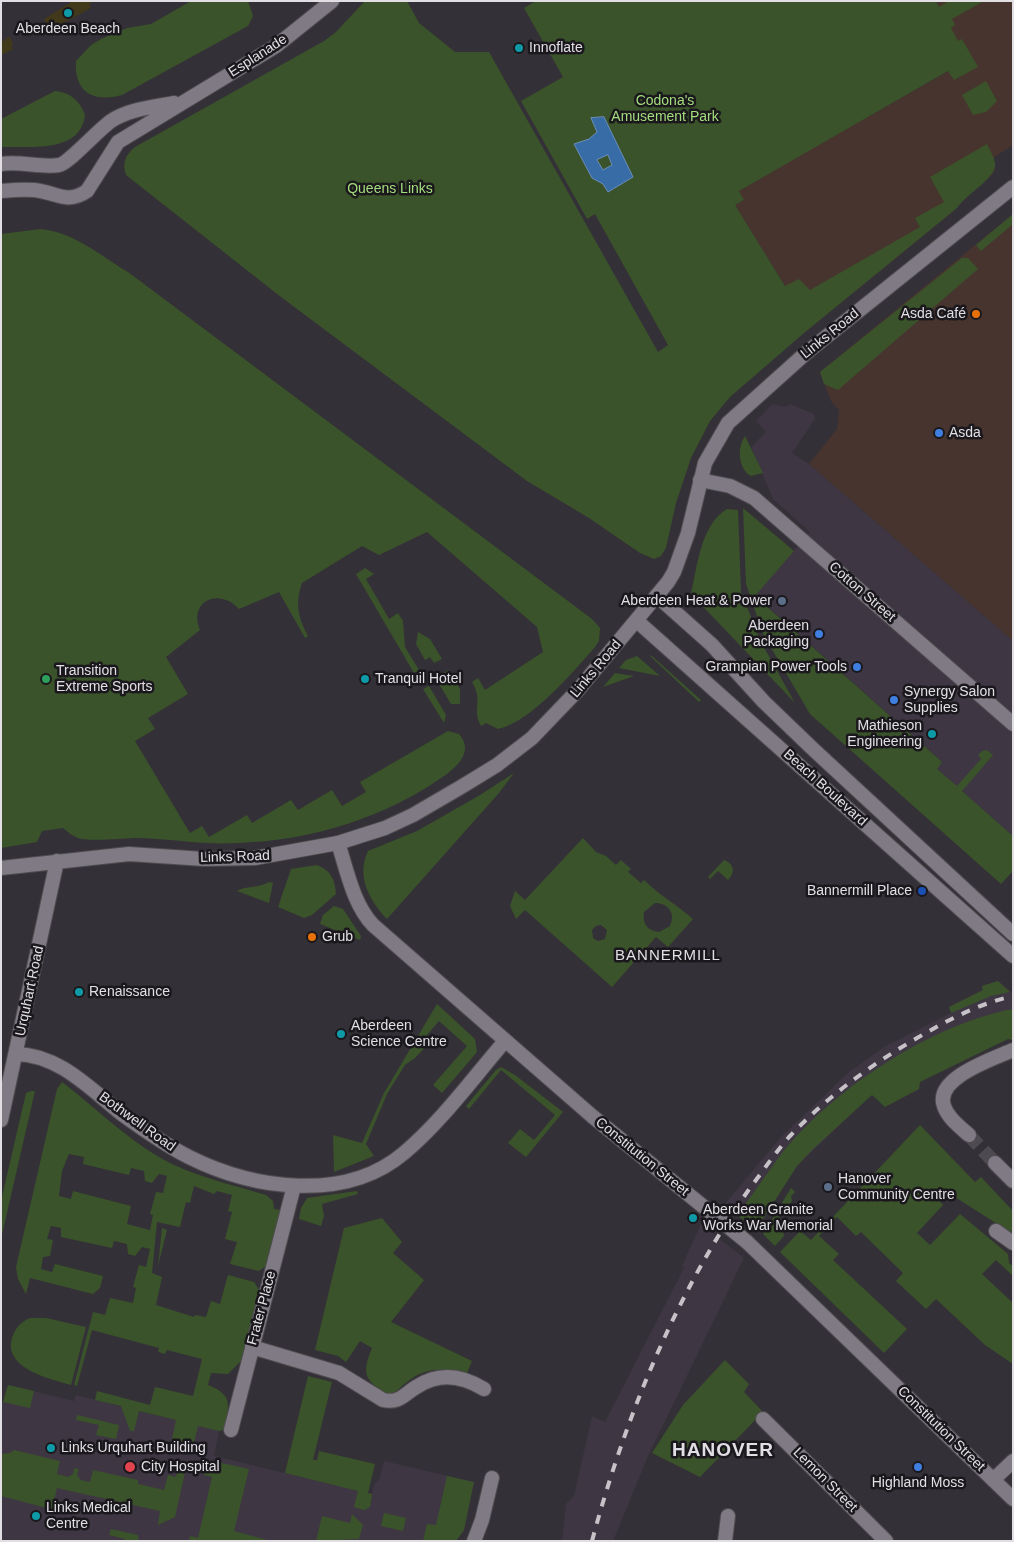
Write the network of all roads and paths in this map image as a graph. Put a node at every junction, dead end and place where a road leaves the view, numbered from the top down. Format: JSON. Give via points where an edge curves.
{"nodes":[{"id":1,"x":332,"y":1,"type":"edge"},
{"id":2,"x":179,"y":102,"type":"junction"},
{"id":3,"x":1,"y":164,"type":"edge"},
{"id":4,"x":1013,"y":187,"type":"edge"},
{"id":5,"x":1,"y":191,"type":"edge"},
{"id":6,"x":700,"y":480,"type":"junction"},
{"id":7,"x":657,"y":596,"type":"junction"},
{"id":8,"x":637,"y":621,"type":"junction"},
{"id":9,"x":1013,"y":724,"type":"edge"},
{"id":10,"x":338,"y":843,"type":"junction"},
{"id":11,"x":56,"y":861,"type":"junction"},
{"id":12,"x":1,"y":868,"type":"edge"},
{"id":13,"x":1013,"y":934,"type":"edge"},
{"id":14,"x":1013,"y":956,"type":"edge"},
{"id":15,"x":505,"y":1041,"type":"junction"},
{"id":16,"x":1013,"y":1050,"type":"edge"},
{"id":17,"x":16,"y":1054,"type":"junction"},
{"id":18,"x":1,"y":1120,"type":"edge"},
{"id":19,"x":969,"y":1136,"type":"tunnel mouth"},
{"id":20,"x":995,"y":1163,"type":"tunnel mouth"},
{"id":21,"x":1013,"y":1181,"type":"edge"},
{"id":22,"x":294,"y":1186,"type":"junction"},
{"id":23,"x":996,"y":1231,"type":"dead end"},
{"id":24,"x":1013,"y":1242,"type":"edge"},
{"id":25,"x":252,"y":1347,"type":"junction"},
{"id":26,"x":484,"y":1389,"type":"dead end"},
{"id":27,"x":763,"y":1419,"type":"dead end"},
{"id":28,"x":231,"y":1430,"type":"dead end"},
{"id":29,"x":1013,"y":1461,"type":"edge"},
{"id":30,"x":492,"y":1478,"type":"dead end"},
{"id":31,"x":993,"y":1480,"type":"junction"},
{"id":32,"x":1013,"y":1499,"type":"edge"},
{"id":33,"x":728,"y":1516,"type":"dead end"},
{"id":34,"x":474,"y":1541,"type":"edge"},
{"id":35,"x":725,"y":1541,"type":"edge"},
{"id":36,"x":886,"y":1541,"type":"edge"}],
"edges":[{"from":1,"to":2,"type":"street","name":"Esplanade","via":[[276,46]]},
{"from":2,"to":3,"type":"street","name":"Esplanade","via":[[114,119],[60,165]]},
{"from":2,"to":5,"type":"street","name":"Esplanade","via":[[118,142],[87,191],[73,198],[34,190]]},
{"from":4,"to":6,"type":"street","name":"Links Road","via":[[806,353],[736,414],[705,463]]},
{"from":6,"to":7,"type":"street","name":"Links Road","via":[[682,552],[674,572]]},
{"from":6,"to":9,"type":"street","name":"Cotton Street","via":[[730,486],[754,498]]},
{"from":7,"to":8,"type":"street","name":"Links Road"},
{"from":7,"to":13,"type":"street","name":"Beach Boulevard","via":[[712,645],[807,743]]},
{"from":8,"to":10,"type":"street","name":"Links Road","via":[[562,708],[517,750],[413,815]]},
{"from":8,"to":14,"type":"street","name":"Beach Boulevard"},
{"from":10,"to":11,"type":"street","name":"Links Road","via":[[255,858],[204,859],[129,854]]},
{"from":10,"to":15,"type":"street","name":"Constitution Street","via":[[355,897],[367,918]]},
{"from":11,"to":12,"type":"street","name":"Links Road"},
{"from":11,"to":17,"type":"street","name":"Urquhart Road"},
{"from":15,"to":22,"type":"street","name":"Bothwell Road","via":[[436,1122],[386,1166],[354,1178],[313,1186]]},
{"from":15,"to":31,"type":"street","name":"Constitution Street","bridge":true,"via":[[747,1242]]},
{"from":16,"to":19,"type":"street","via":[[959,1076],[943,1092],[946,1112]]},
{"from":17,"to":18,"type":"street","name":"Urquhart Road"},
{"from":17,"to":22,"type":"street","name":"Bothwell Road","via":[[41,1058],[64,1069],[158,1140],[190,1158],[251,1178]]},
{"from":20,"to":21,"type":"street"},
{"from":22,"to":25,"type":"street","name":"Frater Place"},
{"from":23,"to":24,"type":"street"},
{"from":25,"to":26,"type":"street","via":[[339,1373],[390,1402],[398,1401],[418,1386],[442,1377],[463,1379]]},
{"from":25,"to":28,"type":"street","name":"Frater Place"},
{"from":27,"to":36,"type":"street","name":"Lemon Street"},
{"from":29,"to":31,"type":"street"},
{"from":30,"to":34,"type":"street"},
{"from":31,"to":32,"type":"street","name":"Constitution Street"},
{"from":33,"to":35,"type":"street"}]}
